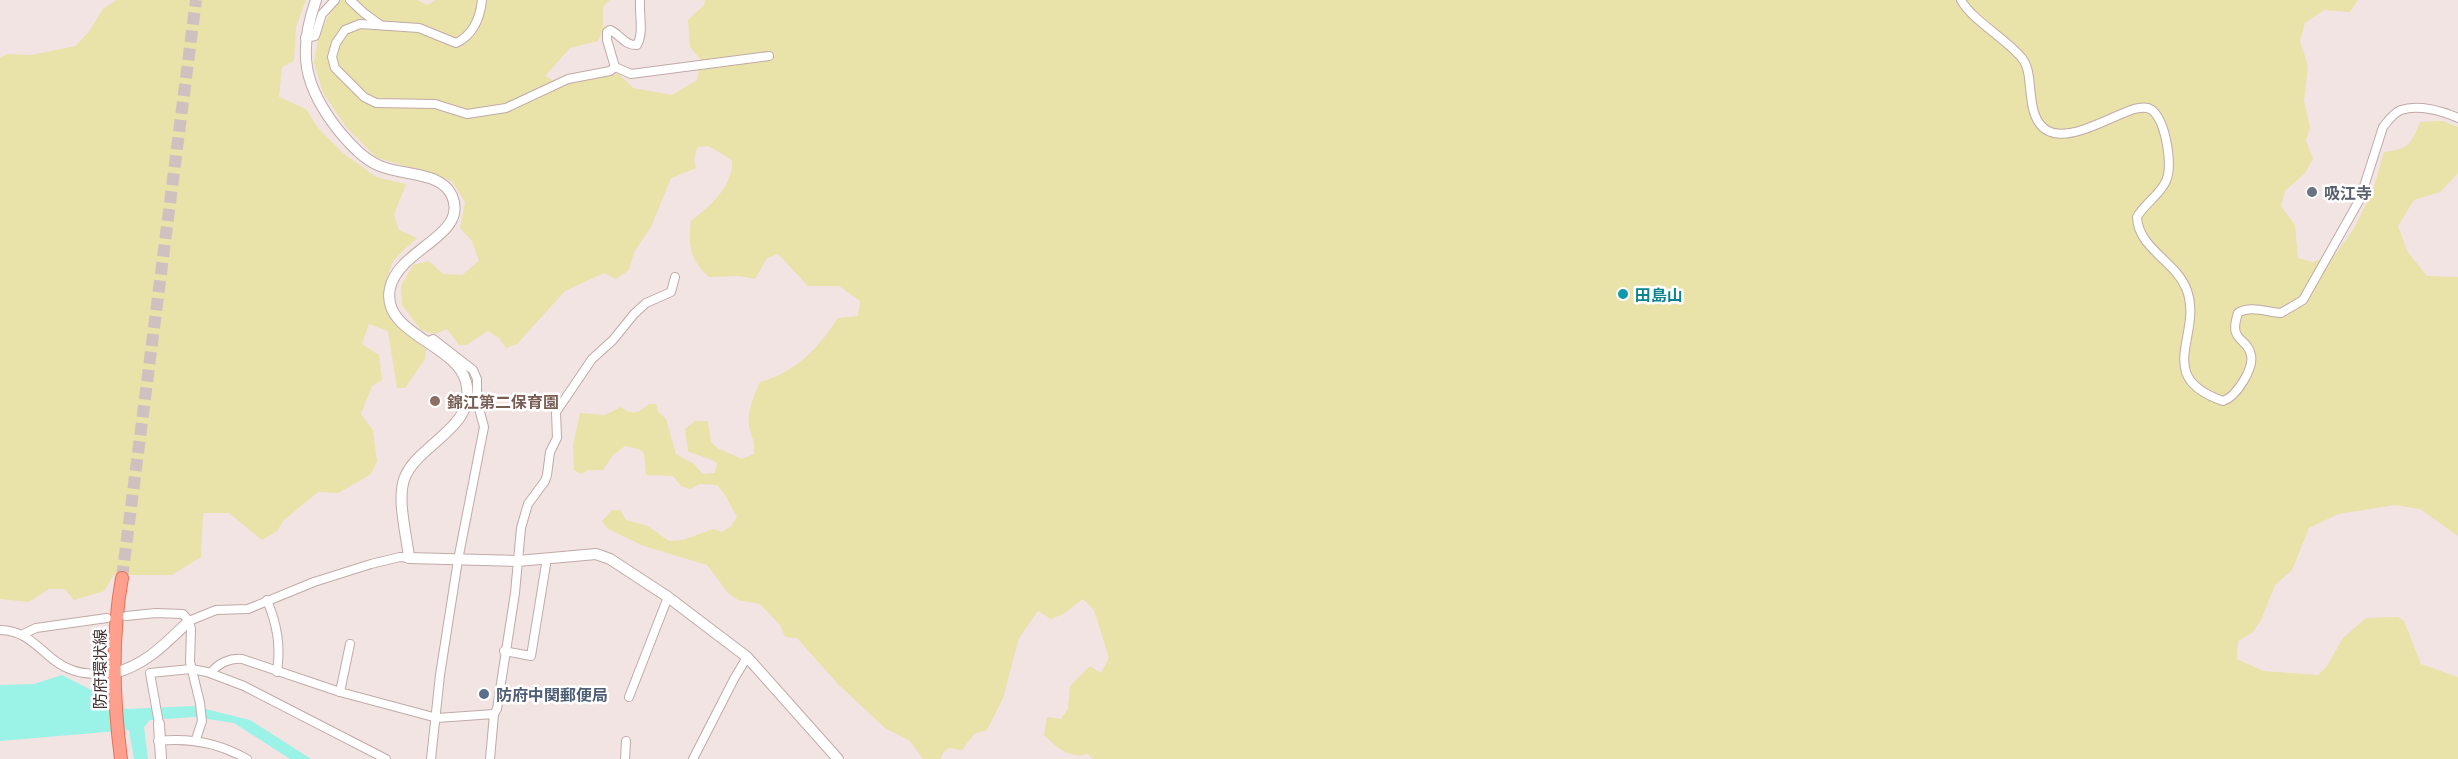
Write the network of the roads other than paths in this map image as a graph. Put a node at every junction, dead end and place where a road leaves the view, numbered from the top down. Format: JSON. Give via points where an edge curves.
{"nodes":[{"id":1,"x":316,"y":0,"type":"edge"},
{"id":2,"x":335,"y":0,"type":"edge"},
{"id":3,"x":350,"y":0,"type":"edge"},
{"id":4,"x":482,"y":0,"type":"edge"},
{"id":5,"x":1961,"y":0,"type":"edge"},
{"id":6,"x":640,"y":1,"type":"edge"},
{"id":7,"x":380,"y":24,"type":"junction"},
{"id":8,"x":305,"y":38,"type":"junction"},
{"id":9,"x":769,"y":56,"type":"dead end"},
{"id":10,"x":615,"y":67,"type":"junction"},
{"id":11,"x":2458,"y":118,"type":"edge"},
{"id":12,"x":675,"y":277,"type":"dead end"},
{"id":13,"x":427,"y":342,"type":"junction"},
{"id":14,"x":409,"y":558,"type":"junction"},
{"id":15,"x":547,"y":558,"type":"junction"},
{"id":16,"x":458,"y":560,"type":"junction"},
{"id":17,"x":518,"y":561,"type":"junction"},
{"id":18,"x":122,"y":578,"type":"tunnel mouth"},
{"id":19,"x":668,"y":597,"type":"junction"},
{"id":20,"x":267,"y":600,"type":"junction"},
{"id":21,"x":126,"y":616,"type":"dead end"},
{"id":22,"x":107,"y":618,"type":"dead end"},
{"id":23,"x":189,"y":621,"type":"junction"},
{"id":24,"x":0,"y":630,"type":"edge"},
{"id":25,"x":23,"y":634,"type":"junction"},
{"id":26,"x":350,"y":645,"type":"dead end"},
{"id":27,"x":504,"y":651,"type":"junction"},
{"id":28,"x":747,"y":657,"type":"junction"},
{"id":29,"x":191,"y":669,"type":"junction"},
{"id":30,"x":277,"y":672,"type":"junction"},
{"id":31,"x":114,"y":673,"type":"junction"},
{"id":32,"x":211,"y":673,"type":"junction"},
{"id":33,"x":340,"y":692,"type":"junction"},
{"id":34,"x":499,"y":692,"type":"junction"},
{"id":35,"x":541,"y":694,"type":"dead end"},
{"id":36,"x":629,"y":697,"type":"dead end"},
{"id":37,"x":494,"y":714,"type":"junction"},
{"id":38,"x":437,"y":718,"type":"junction"},
{"id":39,"x":159,"y":724,"type":"joint"},
{"id":40,"x":196,"y":739,"type":"junction"},
{"id":41,"x":158,"y":741,"type":"junction"},
{"id":42,"x":626,"y":741,"type":"dead end"},
{"id":43,"x":121,"y":759,"type":"edge"},
{"id":44,"x":161,"y":759,"type":"edge"},
{"id":45,"x":247,"y":759,"type":"edge"},
{"id":46,"x":386,"y":759,"type":"edge"},
{"id":47,"x":431,"y":759,"type":"edge"},
{"id":48,"x":490,"y":759,"type":"edge"},
{"id":49,"x":624,"y":759,"type":"edge"},
{"id":50,"x":693,"y":759,"type":"edge"},
{"id":51,"x":838,"y":759,"type":"edge"}],
"edges":[{"from":1,"to":8,"type":"street"},
{"from":2,"to":8,"type":"street","via":[[322,14],[315,36]]},
{"from":3,"to":7,"type":"street"},
{"from":4,"to":7,"type":"street","via":[[475,27],[456,43],[420,28]]},
{"from":5,"to":11,"type":"street","via":[[2022,58],[2027,67],[2032,110],[2042,129],[2050,134],[2066,135],[2134,109],[2145,107],[2153,111],[2165,135],[2169,170],[2161,190],[2136,217],[2137,224],[2150,246],[2186,287],[2189,324],[2184,370],[2201,391],[2223,401],[2235,392],[2252,358],[2235,330],[2238,313],[2252,309],[2281,313],[2303,300],[2360,199],[2383,127],[2390,118],[2414,108]]},
{"from":6,"to":10,"type":"street","via":[[641,33],[637,45],[608,32]]},
{"from":7,"to":10,"type":"street","via":[[360,24],[345,30],[332,57],[335,68],[364,97],[376,103],[435,104],[467,114],[489,111],[525,100],[568,79]]},
{"from":8,"to":13,"type":"street","via":[[306,66],[313,92],[342,134],[378,165],[441,182],[453,198],[452,221],[444,233],[403,264],[390,289],[390,303],[397,318]]},
{"from":9,"to":10,"type":"street","via":[[641,74]]},
{"from":12,"to":17,"type":"street","via":[[671,292],[646,303],[634,314],[592,359],[558,406],[557,438],[545,481],[524,512]]},
{"from":13,"to":14,"type":"street","via":[[459,367],[468,397],[457,421],[405,477],[402,498]]},
{"from":13,"to":16,"type":"street","via":[[433,339],[473,370],[482,413],[483,437]]},
{"from":14,"to":16,"type":"street"},
{"from":14,"to":20,"type":"street","via":[[371,564]]},
{"from":15,"to":17,"type":"street"},
{"from":15,"to":19,"type":"street","via":[[596,554],[628,569]]},
{"from":15,"to":27,"type":"street","via":[[531,656]]},
{"from":16,"to":17,"type":"street"},
{"from":16,"to":38,"type":"street"},
{"from":17,"to":27,"type":"street"},
{"from":18,"to":31,"type":"main road","name":"防府環状線","via":[[114,631]]},
{"from":19,"to":28,"type":"street"},
{"from":19,"to":36,"type":"street"},
{"from":20,"to":23,"type":"street","via":[[248,609],[216,610]]},
{"from":20,"to":30,"type":"street","via":[[278,631]]},
{"from":21,"to":23,"type":"street","via":[[183,614]]},
{"from":22,"to":25,"type":"street","via":[[36,628]]},
{"from":23,"to":29,"type":"street"},
{"from":23,"to":31,"type":"street","via":[[154,654]]},
{"from":24,"to":25,"type":"street"},
{"from":25,"to":31,"type":"street","via":[[72,671]]},
{"from":26,"to":33,"type":"street"},
{"from":27,"to":34,"type":"street"},
{"from":28,"to":50,"type":"street"},
{"from":28,"to":51,"type":"street"},
{"from":29,"to":32,"type":"street"},
{"from":29,"to":39,"type":"street","via":[[150,673]]},
{"from":29,"to":40,"type":"street","via":[[202,721]]},
{"from":30,"to":32,"type":"street","via":[[234,658]]},
{"from":30,"to":33,"type":"street"},
{"from":31,"to":43,"type":"main road","name":"防府環状線"},
{"from":32,"to":46,"type":"street"},
{"from":33,"to":38,"type":"street"},
{"from":34,"to":35,"type":"street"},
{"from":34,"to":37,"type":"street"},
{"from":37,"to":38,"type":"street"},
{"from":37,"to":48,"type":"street"},
{"from":38,"to":47,"type":"street"},
{"from":39,"to":41,"type":"street"},
{"from":40,"to":41,"type":"street"},
{"from":40,"to":45,"type":"street","via":[[230,749]]},
{"from":41,"to":44,"type":"street"},
{"from":42,"to":49,"type":"street"}]}
